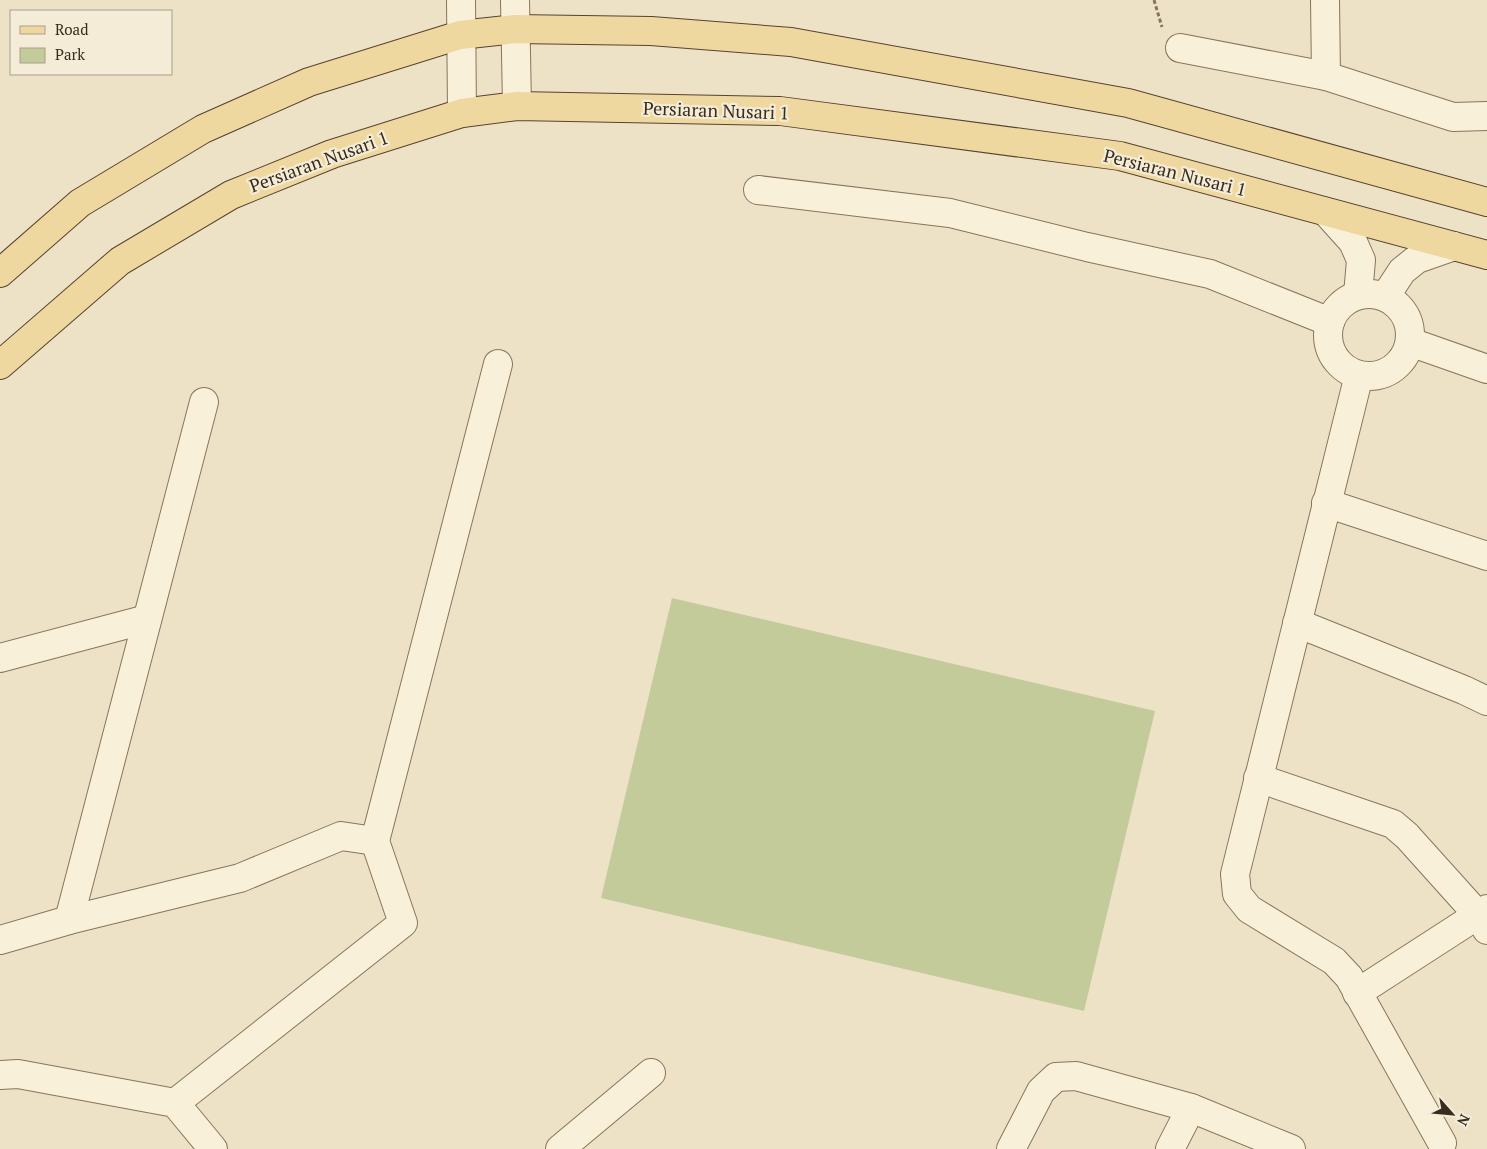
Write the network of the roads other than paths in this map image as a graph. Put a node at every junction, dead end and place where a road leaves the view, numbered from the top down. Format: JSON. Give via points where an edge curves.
{"nodes":[{"id":1,"x":461,"y":0,"type":"edge"},
{"id":2,"x":515,"y":0,"type":"edge"},
{"id":3,"x":1325,"y":0,"type":"edge"},
{"id":4,"x":515,"y":29,"type":"junction"},
{"id":5,"x":460,"y":36,"type":"junction"},
{"id":6,"x":1180,"y":48,"type":"dead end"},
{"id":7,"x":1326,"y":76,"type":"junction"},
{"id":8,"x":517,"y":106,"type":"junction"},
{"id":9,"x":462,"y":113,"type":"junction"},
{"id":10,"x":1487,"y":116,"type":"edge"},
{"id":11,"x":758,"y":190,"type":"dead end"},
{"id":12,"x":1487,"y":202,"type":"edge"},
{"id":13,"x":1326,"y":212,"type":"junction"},
{"id":14,"x":1454,"y":246,"type":"junction"},
{"id":15,"x":1487,"y":255,"type":"edge"},
{"id":16,"x":0,"y":273,"type":"edge"},
{"id":17,"x":1358,"y":294,"type":"junction"},
{"id":18,"x":1386,"y":297,"type":"junction"},
{"id":19,"x":1330,"y":322,"type":"junction"},
{"id":20,"x":1410,"y":342,"type":"junction"},
{"id":21,"x":498,"y":364,"type":"dead end"},
{"id":22,"x":0,"y":365,"type":"edge"},
{"id":23,"x":1487,"y":369,"type":"edge"},
{"id":24,"x":1359,"y":375,"type":"junction"},
{"id":25,"x":204,"y":402,"type":"dead end"},
{"id":26,"x":1326,"y":502,"type":"junction"},
{"id":27,"x":1487,"y":556,"type":"edge"},
{"id":28,"x":147,"y":618,"type":"junction"},
{"id":29,"x":1297,"y":623,"type":"junction"},
{"id":30,"x":0,"y":658,"type":"edge"},
{"id":31,"x":1487,"y":701,"type":"edge"},
{"id":32,"x":1258,"y":778,"type":"junction"},
{"id":33,"x":375,"y":840,"type":"junction"},
{"id":34,"x":1484,"y":918,"type":"edge"},
{"id":35,"x":68,"y":920,"type":"junction"},
{"id":36,"x":0,"y":940,"type":"edge"},
{"id":37,"x":1357,"y":993,"type":"junction"},
{"id":38,"x":651,"y":1073,"type":"dead end"},
{"id":39,"x":0,"y":1075,"type":"edge"},
{"id":40,"x":175,"y":1103,"type":"junction"},
{"id":41,"x":1191,"y":1108,"type":"junction"},
{"id":42,"x":1442,"y":1143,"type":"dead end"},
{"id":43,"x":214,"y":1149,"type":"edge"},
{"id":44,"x":560,"y":1149,"type":"edge"},
{"id":45,"x":1011,"y":1149,"type":"edge"},
{"id":46,"x":1170,"y":1149,"type":"edge"},
{"id":47,"x":1291,"y":1149,"type":"edge"}],
"edges":[{"from":1,"to":5,"type":"street"},
{"from":2,"to":4,"type":"street"},
{"from":3,"to":7,"type":"street"},
{"from":4,"to":5,"type":"main road"},
{"from":4,"to":8,"type":"street"},
{"from":4,"to":12,"type":"main road","via":[[651,31],[791,42],[1128,103]]},
{"from":5,"to":9,"type":"street"},
{"from":5,"to":16,"type":"main road","via":[[309,82],[203,129],[80,203]]},
{"from":6,"to":7,"type":"street"},
{"from":7,"to":10,"type":"street","via":[[1453,117]]},
{"from":8,"to":9,"type":"main road","name":"Persiaran Nusari 1"},
{"from":8,"to":13,"type":"main road","name":"Persiaran Nusari 1","via":[[780,111],[1120,156]]},
{"from":9,"to":22,"type":"main road","name":"Persiaran Nusari 1","via":[[332,154],[231,195],[120,261]]},
{"from":11,"to":19,"type":"street","via":[[950,213],[1210,274]]},
{"from":13,"to":14,"type":"main road","name":"Persiaran Nusari 1"},
{"from":13,"to":17,"type":"street","via":[[1353,242],[1361,260]]},
{"from":14,"to":15,"type":"main road","name":"Persiaran Nusari 1"},
{"from":14,"to":18,"type":"street","via":[[1417,259],[1402,271]]},
{"from":17,"to":18,"type":"street"},
{"from":17,"to":19,"type":"street","via":[[1335,311]]},
{"from":18,"to":20,"type":"street","via":[[1405,315],[1410,328]]},
{"from":19,"to":24,"type":"street","via":[[1330,349],[1336,361]]},
{"from":20,"to":23,"type":"street"},
{"from":20,"to":24,"type":"street","via":[[1405,354],[1385,373]]},
{"from":21,"to":33,"type":"street"},
{"from":24,"to":26,"type":"street"},
{"from":25,"to":28,"type":"street"},
{"from":26,"to":27,"type":"street"},
{"from":26,"to":29,"type":"street"},
{"from":28,"to":30,"type":"street"},
{"from":28,"to":35,"type":"street"},
{"from":29,"to":31,"type":"street"},
{"from":29,"to":32,"type":"street"},
{"from":32,"to":34,"type":"street","via":[[1393,824]]},
{"from":32,"to":37,"type":"street","via":[[1235,874],[1236,894],[1249,909],[1334,961]]},
{"from":33,"to":35,"type":"street","via":[[341,836],[240,878]]},
{"from":33,"to":40,"type":"street","via":[[403,923]]},
{"from":34,"to":37,"type":"street"},
{"from":35,"to":36,"type":"street"},
{"from":37,"to":42,"type":"street"},
{"from":38,"to":44,"type":"street"},
{"from":39,"to":40,"type":"street","via":[[18,1074]]},
{"from":40,"to":43,"type":"street"},
{"from":41,"to":45,"type":"street","via":[[1076,1076],[1056,1077],[1041,1091]]},
{"from":41,"to":46,"type":"street"},
{"from":41,"to":47,"type":"street"}]}
